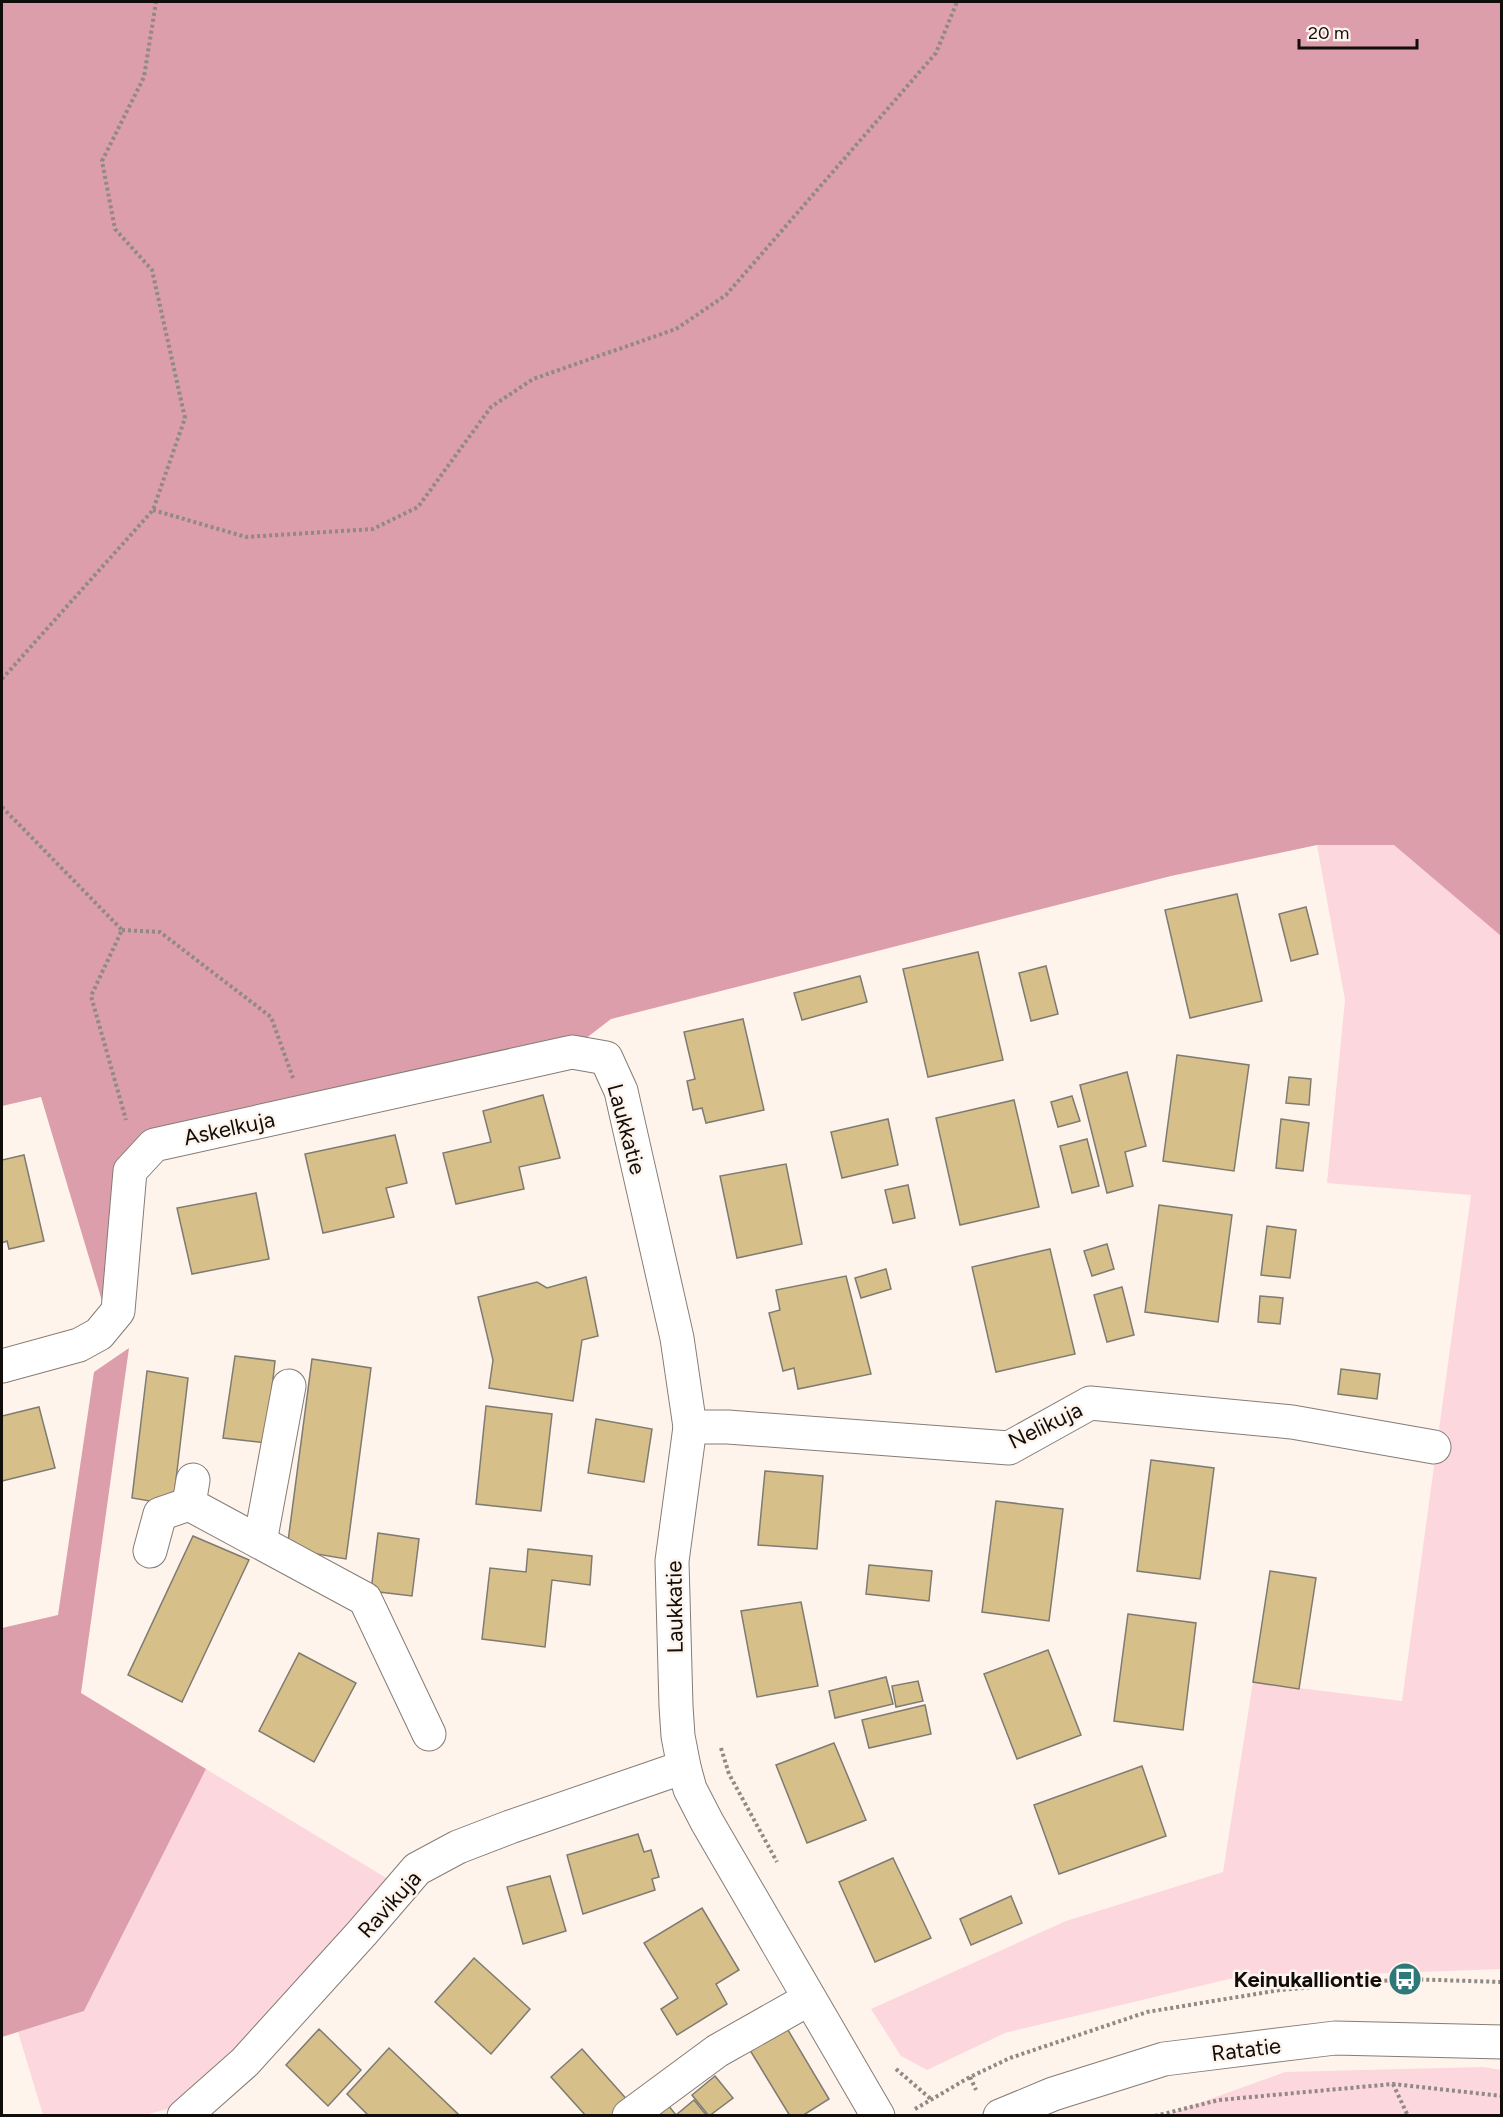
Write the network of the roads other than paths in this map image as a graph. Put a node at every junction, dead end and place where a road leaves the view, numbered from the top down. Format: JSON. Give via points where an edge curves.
{"nodes":[{"id":1,"x":606,"y":1058,"type":"joint"},
{"id":2,"x":2,"y":1366,"type":"edge"},
{"id":3,"x":289,"y":1386,"type":"dead end"},
{"id":4,"x":690,"y":1427,"type":"junction"},
{"id":5,"x":1434,"y":1447,"type":"dead end"},
{"id":6,"x":260,"y":1542,"type":"junction"},
{"id":7,"x":150,"y":1551,"type":"dead end"},
{"id":8,"x":429,"y":1734,"type":"dead end"},
{"id":9,"x":684,"y":1767,"type":"junction"},
{"id":10,"x":809,"y":1999,"type":"junction"},
{"id":11,"x":1502,"y":2042,"type":"edge"},
{"id":12,"x":184,"y":2115,"type":"edge"},
{"id":13,"x":629,"y":2115,"type":"edge"},
{"id":14,"x":878,"y":2115,"type":"edge"},
{"id":15,"x":999,"y":2115,"type":"edge"}],
"edges":[{"from":1,"to":2,"type":"street","name":"Askelkuja","via":[[572,1052],[154,1145],[130,1171],[118,1311],[99,1334],[79,1345]]},
{"from":1,"to":4,"type":"street","name":"Laukkatie","via":[[621,1091],[677,1338]]},
{"from":3,"to":6,"type":"street"},
{"from":4,"to":5,"type":"street","name":"Nelikuja","via":[[1010,1448],[1090,1403],[1292,1422]]},
{"from":4,"to":9,"type":"street","name":"Laukkatie","via":[[672,1561],[675,1706]]},
{"from":6,"to":7,"type":"street","via":[[191,1492],[160,1514]]},
{"from":6,"to":8,"type":"street","via":[[366,1599]]},
{"from":9,"to":10,"type":"street","name":"Laukkatie","via":[[703,1814]]},
{"from":9,"to":12,"type":"street","name":"Ravikuja","via":[[510,1827],[417,1869],[245,2062]]},
{"from":10,"to":13,"type":"street","via":[[717,2050]]},
{"from":10,"to":14,"type":"street","name":"Laukkatie"},
{"from":11,"to":15,"type":"street","name":"Ratatie","via":[[1335,2038],[1164,2059]]}]}
